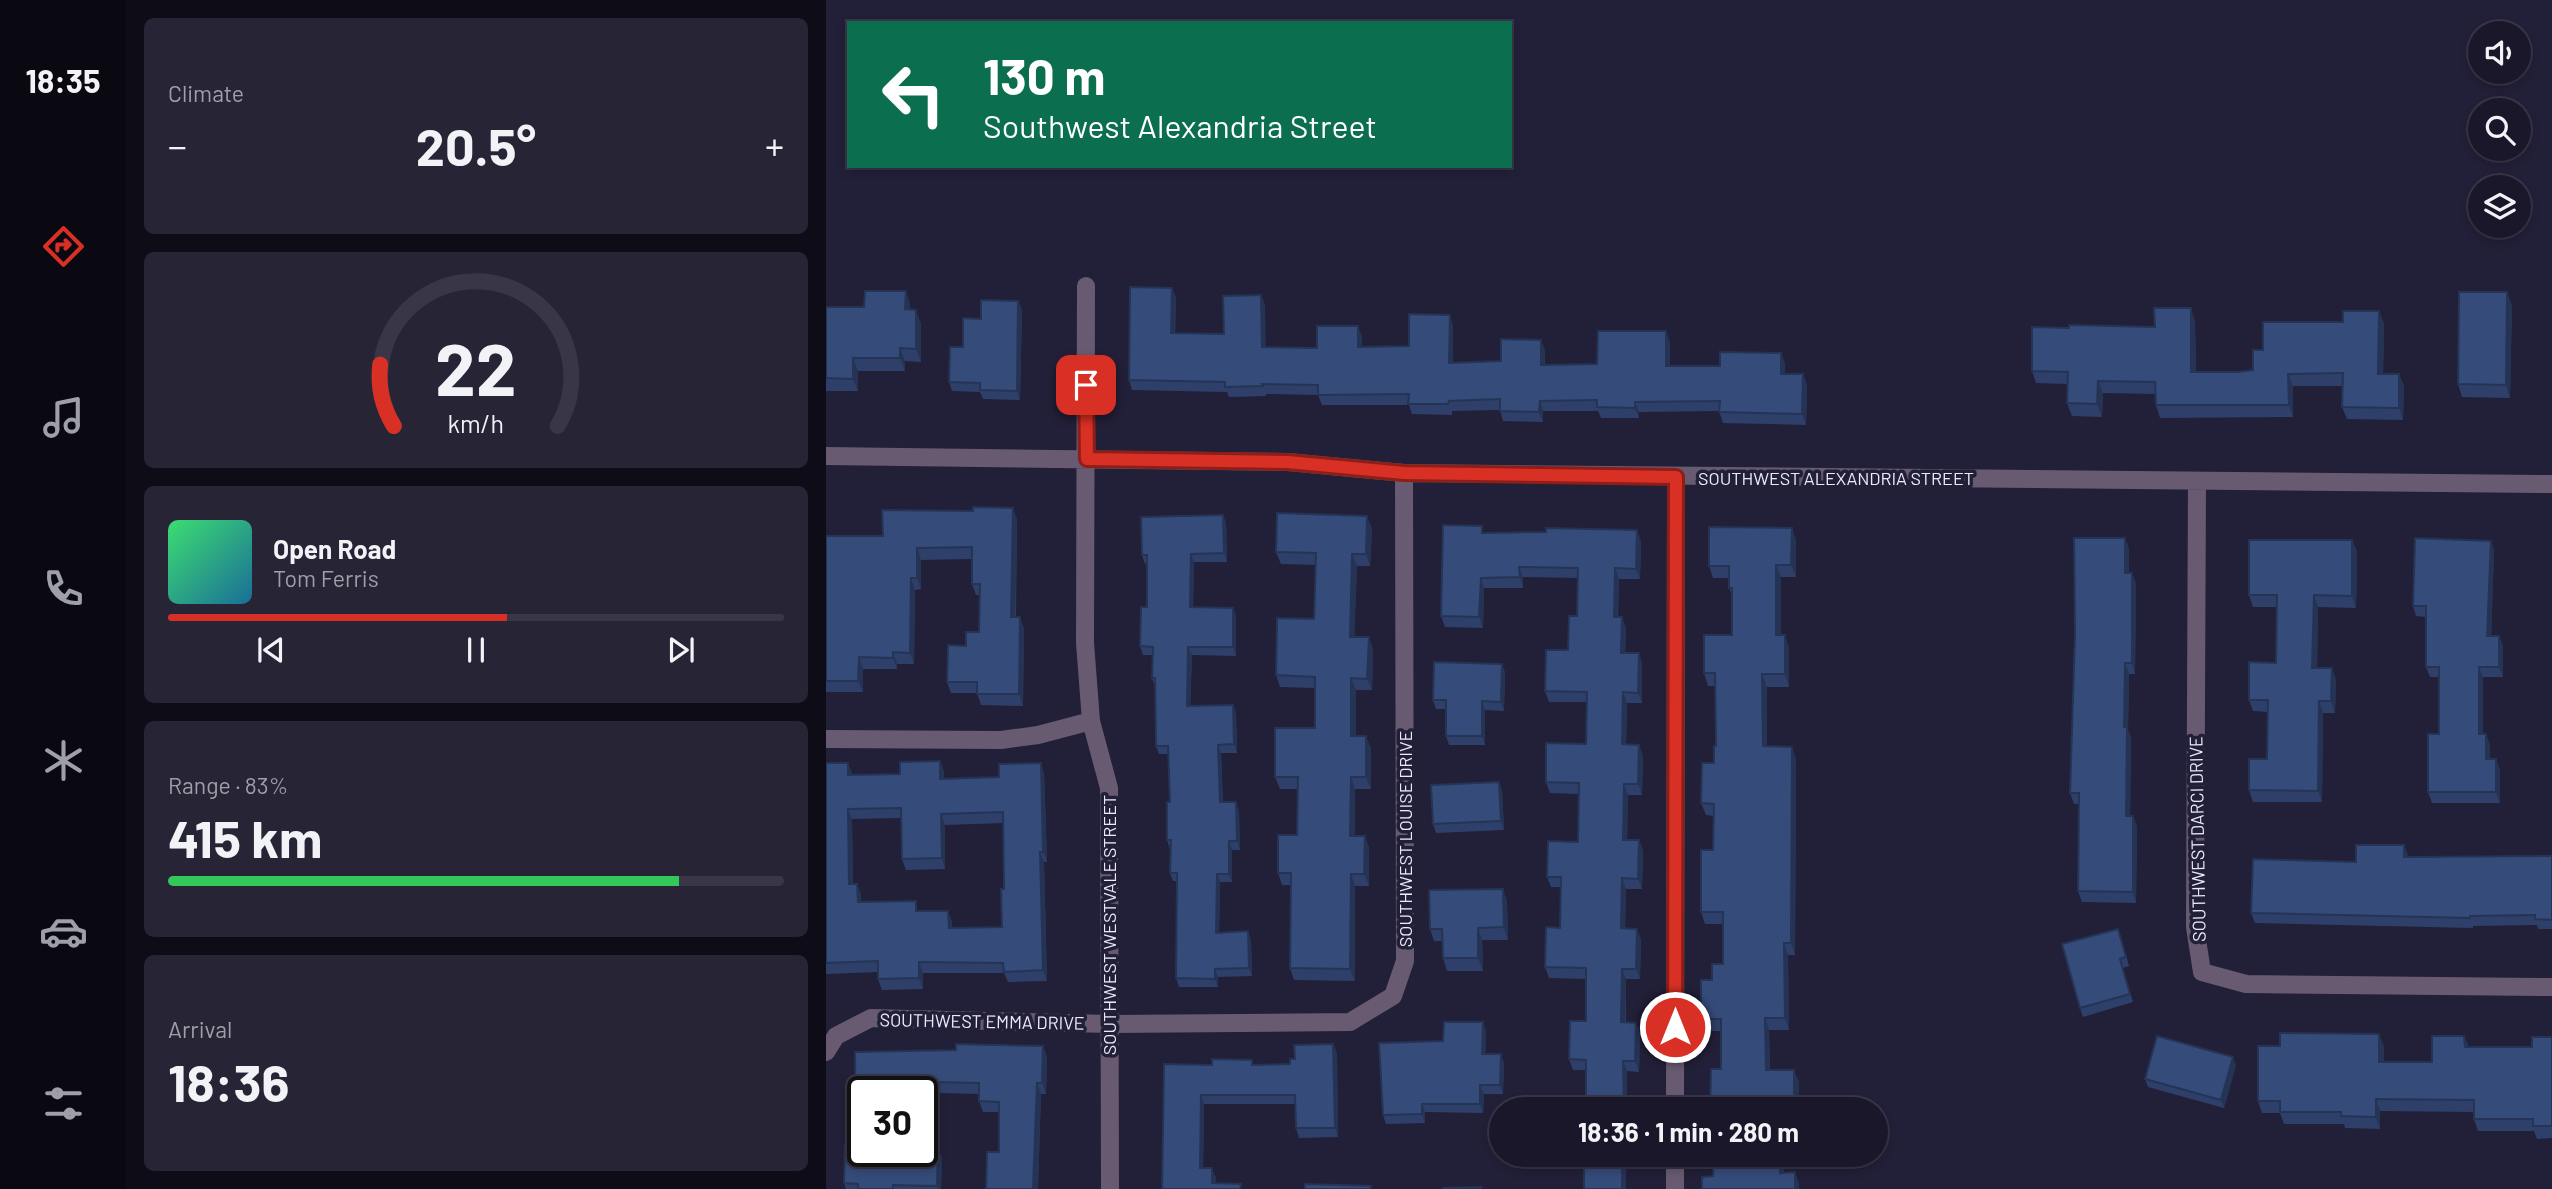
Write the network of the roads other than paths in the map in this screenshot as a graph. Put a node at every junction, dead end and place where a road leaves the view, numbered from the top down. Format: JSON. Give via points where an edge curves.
{"nodes":[{"id":1,"x":1086,"y":286,"type":"dead end"},
{"id":2,"x":826,"y":456,"type":"edge"},
{"id":3,"x":1087,"y":459,"type":"junction"},
{"id":4,"x":1404,"y":473,"type":"junction"},
{"id":5,"x":1676,"y":477,"type":"junction"},
{"id":6,"x":2197,"y":481,"type":"junction"},
{"id":7,"x":2552,"y":484,"type":"edge"},
{"id":8,"x":1091,"y":721,"type":"junction"},
{"id":9,"x":826,"y":739,"type":"edge"},
{"id":10,"x":2552,"y":987,"type":"edge"},
{"id":11,"x":1110,"y":1024,"type":"junction"},
{"id":12,"x":826,"y":1052,"type":"edge"},
{"id":13,"x":1675,"y":1097,"type":"edge"},
{"id":14,"x":1675,"y":1167,"type":"edge"},
{"id":15,"x":1110,"y":1189,"type":"edge"},
{"id":16,"x":1675,"y":1189,"type":"edge"}],
"edges":[{"from":1,"to":3,"type":"street","name":"SOUTHWEST WESTVALE STREET"},
{"from":2,"to":3,"type":"street","name":"SOUTHWEST ALEXANDRIA STREET"},
{"from":3,"to":4,"type":"street","name":"SOUTHWEST ALEXANDRIA STREET","via":[[1288,462]]},
{"from":3,"to":8,"type":"street","name":"SOUTHWEST WESTVALE STREET","via":[[1085,643]]},
{"from":4,"to":5,"type":"street","name":"SOUTHWEST ALEXANDRIA STREET"},
{"from":4,"to":11,"type":"street","name":"SOUTHWEST LOUISE DRIVE","via":[[1405,961],[1393,996],[1350,1022]]},
{"from":5,"to":6,"type":"street","name":"SOUTHWEST ALEXANDRIA STREET"},
{"from":5,"to":13,"type":"street"},
{"from":6,"to":7,"type":"street","name":"SOUTHWEST ALEXANDRIA STREET"},
{"from":6,"to":10,"type":"street","name":"SOUTHWEST DARCI DRIVE","via":[[2195,927],[2202,972],[2246,984]]},
{"from":8,"to":9,"type":"street","via":[[1001,740]]},
{"from":8,"to":11,"type":"street","name":"SOUTHWEST WESTVALE STREET","via":[[1109,788]]},
{"from":11,"to":12,"type":"street","name":"SOUTHWEST EMMA DRIVE","via":[[871,1018],[836,1035]]},
{"from":11,"to":15,"type":"street","name":"SOUTHWEST WESTVALE STREET"},
{"from":14,"to":16,"type":"street"}]}
